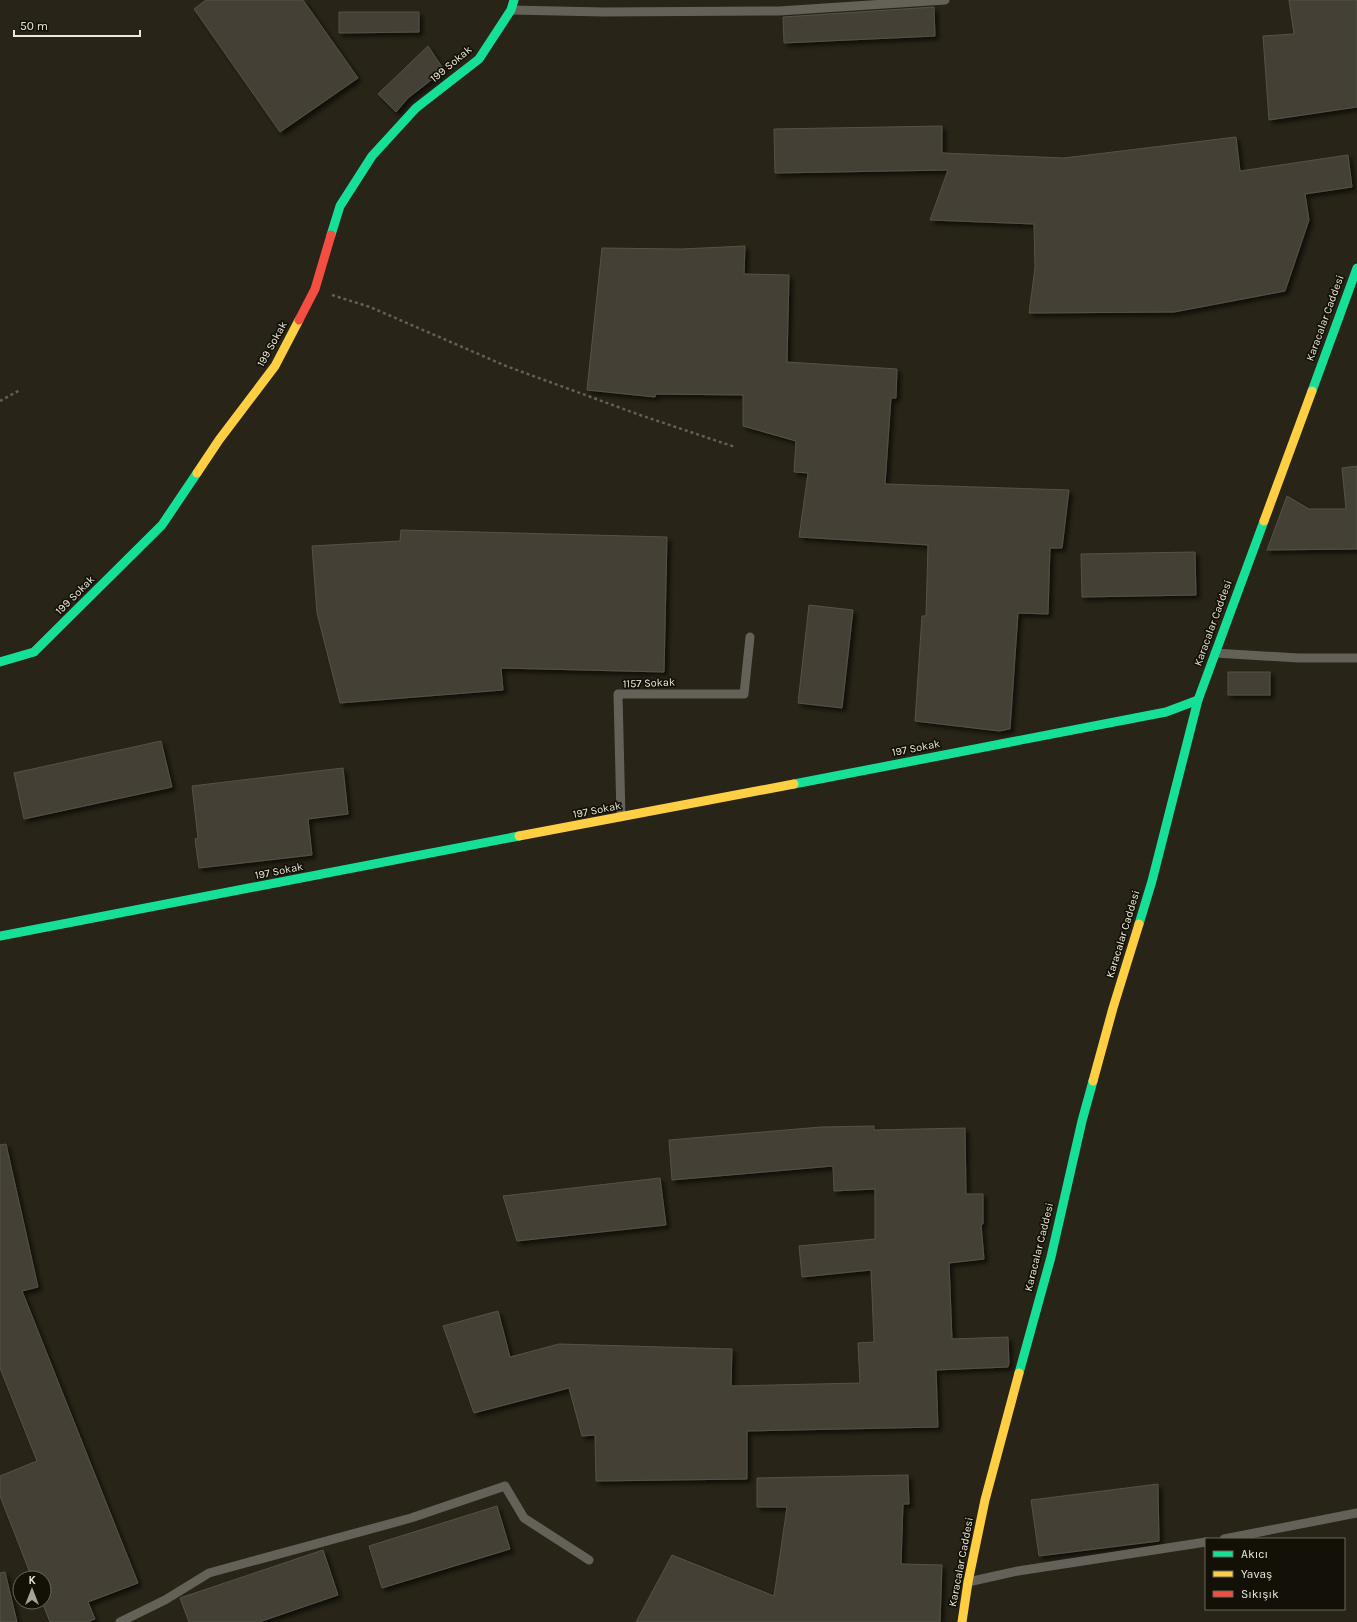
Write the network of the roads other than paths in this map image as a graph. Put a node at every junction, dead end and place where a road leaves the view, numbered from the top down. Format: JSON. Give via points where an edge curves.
{"nodes":[{"id":1,"x":514,"y":0,"type":"edge"},
{"id":2,"x":945,"y":0,"type":"edge"},
{"id":3,"x":511,"y":10,"type":"junction"},
{"id":4,"x":1357,"y":268,"type":"edge"},
{"id":5,"x":750,"y":637,"type":"dead end"},
{"id":6,"x":1215,"y":654,"type":"junction"},
{"id":7,"x":1357,"y":658,"type":"edge"},
{"id":8,"x":0,"y":662,"type":"edge"},
{"id":9,"x":1198,"y":700,"type":"junction"},
{"id":10,"x":621,"y":817,"type":"junction"},
{"id":11,"x":0,"y":936,"type":"edge"},
{"id":12,"x":1357,"y":1513,"type":"edge"},
{"id":13,"x":1229,"y":1538,"type":"edge"},
{"id":14,"x":1205,"y":1542,"type":"edge"},
{"id":15,"x":590,"y":1560,"type":"dead end"},
{"id":16,"x":968,"y":1582,"type":"junction"},
{"id":17,"x":120,"y":1622,"type":"edge"},
{"id":18,"x":962,"y":1622,"type":"edge"}],
"edges":[{"from":1,"to":3,"type":"street","name":"199 Sokak"},
{"from":2,"to":3,"type":"lane","via":[[778,11]]},
{"from":3,"to":8,"type":"street","name":"199 Sokak","via":[[479,59],[416,108],[372,156],[340,206],[315,289],[275,366],[219,440],[162,525],[34,652]]},
{"from":4,"to":6,"type":"street","name":"Karacalar Caddesi"},
{"from":5,"to":10,"type":"lane","name":"1157 Sokak","via":[[744,694],[618,694]]},
{"from":6,"to":7,"type":"lane"},
{"from":6,"to":9,"type":"street","name":"Karacalar Caddesi"},
{"from":9,"to":10,"type":"street","name":"197 Sokak","via":[[1166,712]]},
{"from":9,"to":16,"type":"street","name":"Karacalar Caddesi","via":[[1152,881],[1112,1008],[1082,1121],[1051,1257],[1022,1358]]},
{"from":10,"to":11,"type":"street","name":"197 Sokak"},
{"from":12,"to":13,"type":"lane"},
{"from":14,"to":16,"type":"lane","via":[[1018,1571]]},
{"from":15,"to":17,"type":"lane","via":[[524,1518],[505,1486],[411,1518],[209,1573],[166,1600]]},
{"from":16,"to":18,"type":"street","name":"Karacalar Caddesi"}]}
